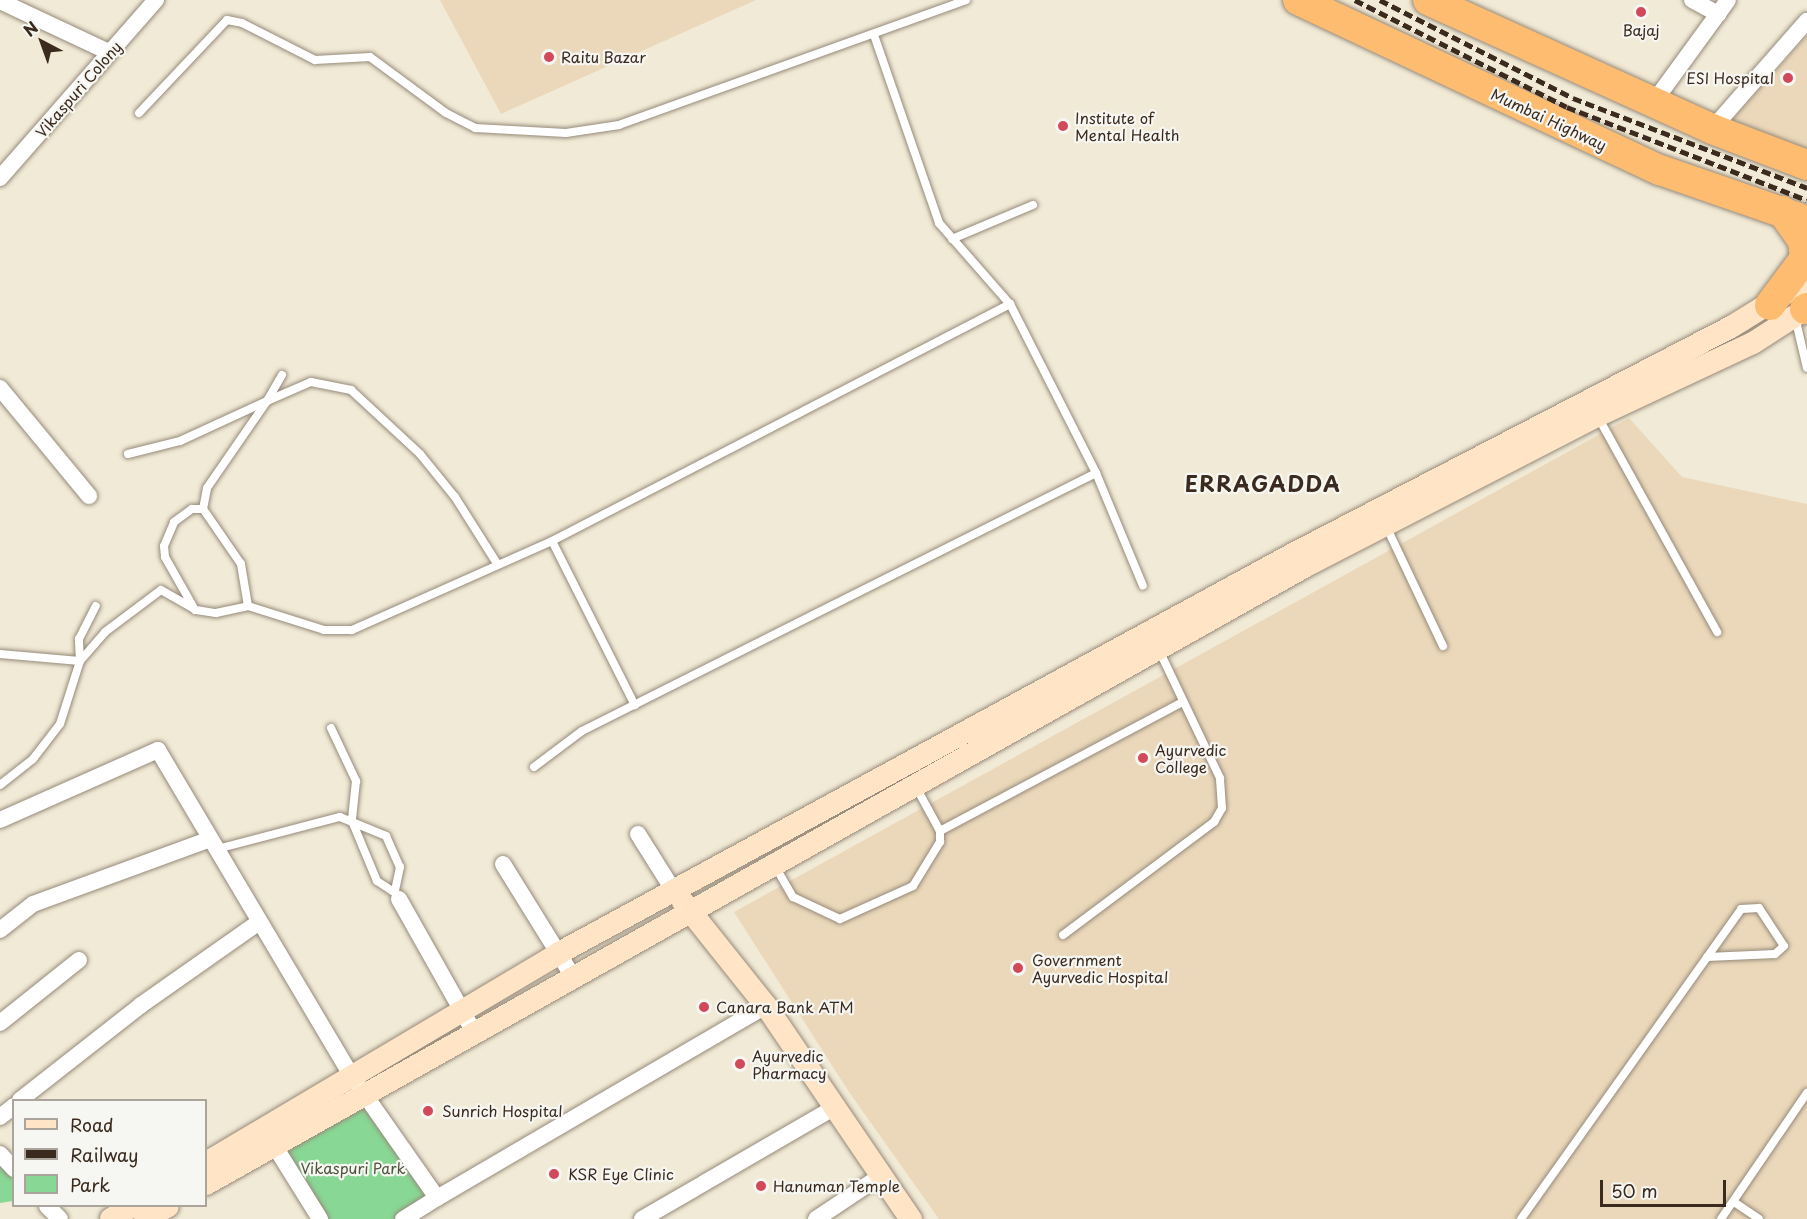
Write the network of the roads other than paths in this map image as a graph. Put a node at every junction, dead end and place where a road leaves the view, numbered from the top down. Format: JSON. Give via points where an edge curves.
{"nodes":[{"id":1,"x":156,"y":0,"type":"edge"},
{"id":2,"x":966,"y":0,"type":"edge"},
{"id":3,"x":1298,"y":0,"type":"edge"},
{"id":4,"x":1428,"y":0,"type":"edge"},
{"id":5,"x":1692,"y":0,"type":"edge"},
{"id":6,"x":1728,"y":0,"type":"edge"},
{"id":7,"x":0,"y":1,"type":"edge"},
{"id":8,"x":1463,"y":8,"type":"edge"},
{"id":9,"x":1718,"y":14,"type":"junction"},
{"id":10,"x":1807,"y":21,"type":"edge"},
{"id":11,"x":874,"y":35,"type":"junction"},
{"id":12,"x":109,"y":52,"type":"junction"},
{"id":13,"x":1653,"y":103,"type":"junction"},
{"id":14,"x":139,"y":113,"type":"dead end"},
{"id":15,"x":1712,"y":129,"type":"junction"},
{"id":16,"x":1807,"y":165,"type":"edge"},
{"id":17,"x":0,"y":178,"type":"edge"},
{"id":18,"x":1033,"y":205,"type":"dead end"},
{"id":19,"x":1795,"y":216,"type":"edge"},
{"id":20,"x":952,"y":239,"type":"junction"},
{"id":21,"x":1010,"y":304,"type":"junction"},
{"id":22,"x":1799,"y":305,"type":"edge"},
{"id":23,"x":1807,"y":368,"type":"edge"},
{"id":24,"x":282,"y":375,"type":"dead end"},
{"id":25,"x":0,"y":388,"type":"edge"},
{"id":26,"x":267,"y":401,"type":"junction"},
{"id":27,"x":1592,"y":407,"type":"junction"},
{"id":28,"x":128,"y":454,"type":"dead end"},
{"id":29,"x":1096,"y":473,"type":"junction"},
{"id":30,"x":89,"y":496,"type":"dead end"},
{"id":31,"x":203,"y":509,"type":"junction"},
{"id":32,"x":1386,"y":526,"type":"junction"},
{"id":33,"x":552,"y":542,"type":"junction"},
{"id":34,"x":498,"y":565,"type":"junction"},
{"id":35,"x":1143,"y":586,"type":"dead end"},
{"id":36,"x":96,"y":606,"type":"dead end"},
{"id":37,"x":248,"y":606,"type":"junction"},
{"id":38,"x":196,"y":610,"type":"junction"},
{"id":39,"x":1717,"y":632,"type":"dead end"},
{"id":40,"x":1155,"y":641,"type":"junction"},
{"id":41,"x":1443,"y":646,"type":"dead end"},
{"id":42,"x":0,"y":654,"type":"edge"},
{"id":43,"x":80,"y":661,"type":"junction"},
{"id":44,"x":1184,"y":702,"type":"junction"},
{"id":45,"x":635,"y":705,"type":"junction"},
{"id":46,"x":331,"y":728,"type":"dead end"},
{"id":47,"x":534,"y":767,"type":"dead end"},
{"id":48,"x":0,"y":785,"type":"edge"},
{"id":49,"x":916,"y":786,"type":"junction"},
{"id":50,"x":0,"y":820,"type":"edge"},
{"id":51,"x":352,"y":820,"type":"junction"},
{"id":52,"x":940,"y":831,"type":"junction"},
{"id":53,"x":638,"y":834,"type":"dead end"},
{"id":54,"x":214,"y":844,"type":"junction"},
{"id":55,"x":503,"y":864,"type":"dead end"},
{"id":56,"x":774,"y":866,"type":"junction"},
{"id":57,"x":675,"y":893,"type":"junction"},
{"id":58,"x":397,"y":894,"type":"junction"},
{"id":59,"x":691,"y":912,"type":"junction"},
{"id":60,"x":259,"y":922,"type":"junction"},
{"id":61,"x":0,"y":930,"type":"edge"},
{"id":62,"x":1063,"y":935,"type":"dead end"},
{"id":63,"x":559,"y":953,"type":"junction"},
{"id":64,"x":1707,"y":957,"type":"junction"},
{"id":65,"x":79,"y":960,"type":"dead end"},
{"id":66,"x":573,"y":977,"type":"junction"},
{"id":67,"x":766,"y":1006,"type":"junction"},
{"id":68,"x":462,"y":1011,"type":"junction"},
{"id":69,"x":0,"y":1023,"type":"edge"},
{"id":70,"x":474,"y":1032,"type":"junction"},
{"id":71,"x":358,"y":1083,"type":"junction"},
{"id":72,"x":1807,"y":1093,"type":"edge"},
{"id":73,"x":23,"y":1099,"type":"edge"},
{"id":74,"x":835,"y":1107,"type":"junction"},
{"id":75,"x":12,"y":1108,"type":"edge"},
{"id":76,"x":0,"y":1117,"type":"edge"},
{"id":77,"x":274,"y":1145,"type":"junction"},
{"id":78,"x":207,"y":1162,"type":"edge"},
{"id":79,"x":882,"y":1175,"type":"junction"},
{"id":80,"x":207,"y":1183,"type":"edge"},
{"id":81,"x":437,"y":1198,"type":"junction"},
{"id":82,"x":1734,"y":1202,"type":"junction"},
{"id":83,"x":48,"y":1207,"type":"edge"},
{"id":84,"x":132,"y":1207,"type":"edge"},
{"id":85,"x":166,"y":1207,"type":"edge"},
{"id":86,"x":60,"y":1219,"type":"edge"},
{"id":87,"x":111,"y":1219,"type":"edge"},
{"id":88,"x":145,"y":1219,"type":"edge"},
{"id":89,"x":320,"y":1219,"type":"edge"},
{"id":90,"x":403,"y":1219,"type":"edge"},
{"id":91,"x":642,"y":1219,"type":"edge"},
{"id":92,"x":816,"y":1219,"type":"edge"},
{"id":93,"x":911,"y":1219,"type":"edge"},
{"id":94,"x":1521,"y":1219,"type":"edge"},
{"id":95,"x":1721,"y":1219,"type":"edge"},
{"id":96,"x":1760,"y":1219,"type":"edge"}],
"edges":[{"from":1,"to":12,"type":"street","name":"Vikaspuri Colony"},
{"from":2,"to":11,"type":"lane"},
{"from":3,"to":19,"type":"highway","name":"Mumbai Highway","via":[[1660,170]]},
{"from":4,"to":8,"type":"highway"},
{"from":5,"to":9,"type":"street"},
{"from":6,"to":9,"type":"street"},
{"from":7,"to":12,"type":"street"},
{"from":8,"to":13,"type":"highway"},
{"from":9,"to":13,"type":"street"},
{"from":10,"to":15,"type":"street"},
{"from":11,"to":14,"type":"lane","via":[[619,126],[566,133],[475,128],[446,113],[370,57],[315,60],[226,20]]},
{"from":11,"to":20,"type":"lane","via":[[939,223]]},
{"from":12,"to":17,"type":"street","name":"Vikaspuri Colony"},
{"from":13,"to":15,"type":"highway"},
{"from":15,"to":16,"type":"highway"},
{"from":18,"to":20,"type":"lane"},
{"from":19,"to":22,"type":"highway","via":[[1805,258]]},
{"from":20,"to":21,"type":"lane"},
{"from":21,"to":29,"type":"lane"},
{"from":21,"to":33,"type":"lane"},
{"from":22,"to":23,"type":"lane"},
{"from":22,"to":27,"type":"main road"},
{"from":24,"to":26,"type":"lane"},
{"from":25,"to":30,"type":"street"},
{"from":26,"to":28,"type":"lane","via":[[180,441]]},
{"from":26,"to":31,"type":"lane","via":[[218,468]]},
{"from":26,"to":34,"type":"lane","via":[[311,382],[351,390],[420,454],[455,496]]},
{"from":27,"to":32,"type":"main road"},
{"from":27,"to":39,"type":"lane"},
{"from":27,"to":40,"type":"main road"},
{"from":29,"to":35,"type":"lane"},
{"from":29,"to":45,"type":"lane"},
{"from":31,"to":37,"type":"lane","via":[[241,564]]},
{"from":31,"to":38,"type":"lane","via":[[192,509],[174,522],[164,546],[165,557]]},
{"from":32,"to":40,"type":"main road"},
{"from":32,"to":41,"type":"lane"},
{"from":33,"to":34,"type":"lane"},
{"from":33,"to":45,"type":"lane"},
{"from":34,"to":37,"type":"lane","via":[[352,630],[324,630]]},
{"from":36,"to":43,"type":"lane","via":[[79,639]]},
{"from":37,"to":38,"type":"lane","via":[[216,613]]},
{"from":38,"to":43,"type":"lane","via":[[154,591]]},
{"from":40,"to":44,"type":"lane"},
{"from":40,"to":49,"type":"main road"},
{"from":40,"to":57,"type":"main road"},
{"from":42,"to":43,"type":"lane"},
{"from":43,"to":48,"type":"lane","via":[[52,738]]},
{"from":44,"to":52,"type":"lane"},
{"from":44,"to":62,"type":"lane","via":[[1220,778],[1222,808],[1214,822]]},
{"from":45,"to":47,"type":"lane","via":[[582,731]]},
{"from":46,"to":51,"type":"lane","via":[[356,781]]},
{"from":49,"to":52,"type":"lane"},
{"from":49,"to":56,"type":"main road"},
{"from":50,"to":54,"type":"street","via":[[158,750]]},
{"from":51,"to":54,"type":"lane","via":[[332,818]]},
{"from":51,"to":58,"type":"lane","via":[[377,881]]},
{"from":51,"to":58,"type":"lane","via":[[386,836],[400,867]]},
{"from":52,"to":56,"type":"lane","via":[[935,856],[913,886],[854,918],[827,917],[805,906]]},
{"from":53,"to":57,"type":"street"},
{"from":54,"to":60,"type":"street"},
{"from":54,"to":61,"type":"street","via":[[33,904]]},
{"from":55,"to":63,"type":"street"},
{"from":56,"to":59,"type":"main road"},
{"from":57,"to":59,"type":"main road"},
{"from":57,"to":63,"type":"main road"},
{"from":58,"to":68,"type":"street"},
{"from":59,"to":66,"type":"main road"},
{"from":59,"to":67,"type":"main road"},
{"from":60,"to":71,"type":"street"},
{"from":60,"to":73,"type":"street","via":[[141,1005]]},
{"from":63,"to":66,"type":"street"},
{"from":63,"to":68,"type":"main road"},
{"from":64,"to":64,"type":"lane","via":[[1775,954],[1784,946],[1759,908],[1747,906]]},
{"from":64,"to":94,"type":"lane"},
{"from":65,"to":69,"type":"street"},
{"from":66,"to":70,"type":"main road"},
{"from":67,"to":74,"type":"main road"},
{"from":67,"to":81,"type":"street"},
{"from":68,"to":70,"type":"street"},
{"from":68,"to":71,"type":"main road"},
{"from":70,"to":71,"type":"main road"},
{"from":71,"to":77,"type":"main road"},
{"from":71,"to":78,"type":"main road"},
{"from":71,"to":81,"type":"street"},
{"from":72,"to":82,"type":"lane"},
{"from":74,"to":79,"type":"main road"},
{"from":74,"to":91,"type":"street"},
{"from":75,"to":76,"type":"street"},
{"from":77,"to":80,"type":"main road"},
{"from":77,"to":89,"type":"street"},
{"from":79,"to":92,"type":"street"},
{"from":79,"to":93,"type":"main road"},
{"from":81,"to":90,"type":"street"},
{"from":82,"to":95,"type":"lane"},
{"from":82,"to":96,"type":"lane"},
{"from":83,"to":86,"type":"street"},
{"from":84,"to":87,"type":"main road"},
{"from":85,"to":88,"type":"main road"}]}
